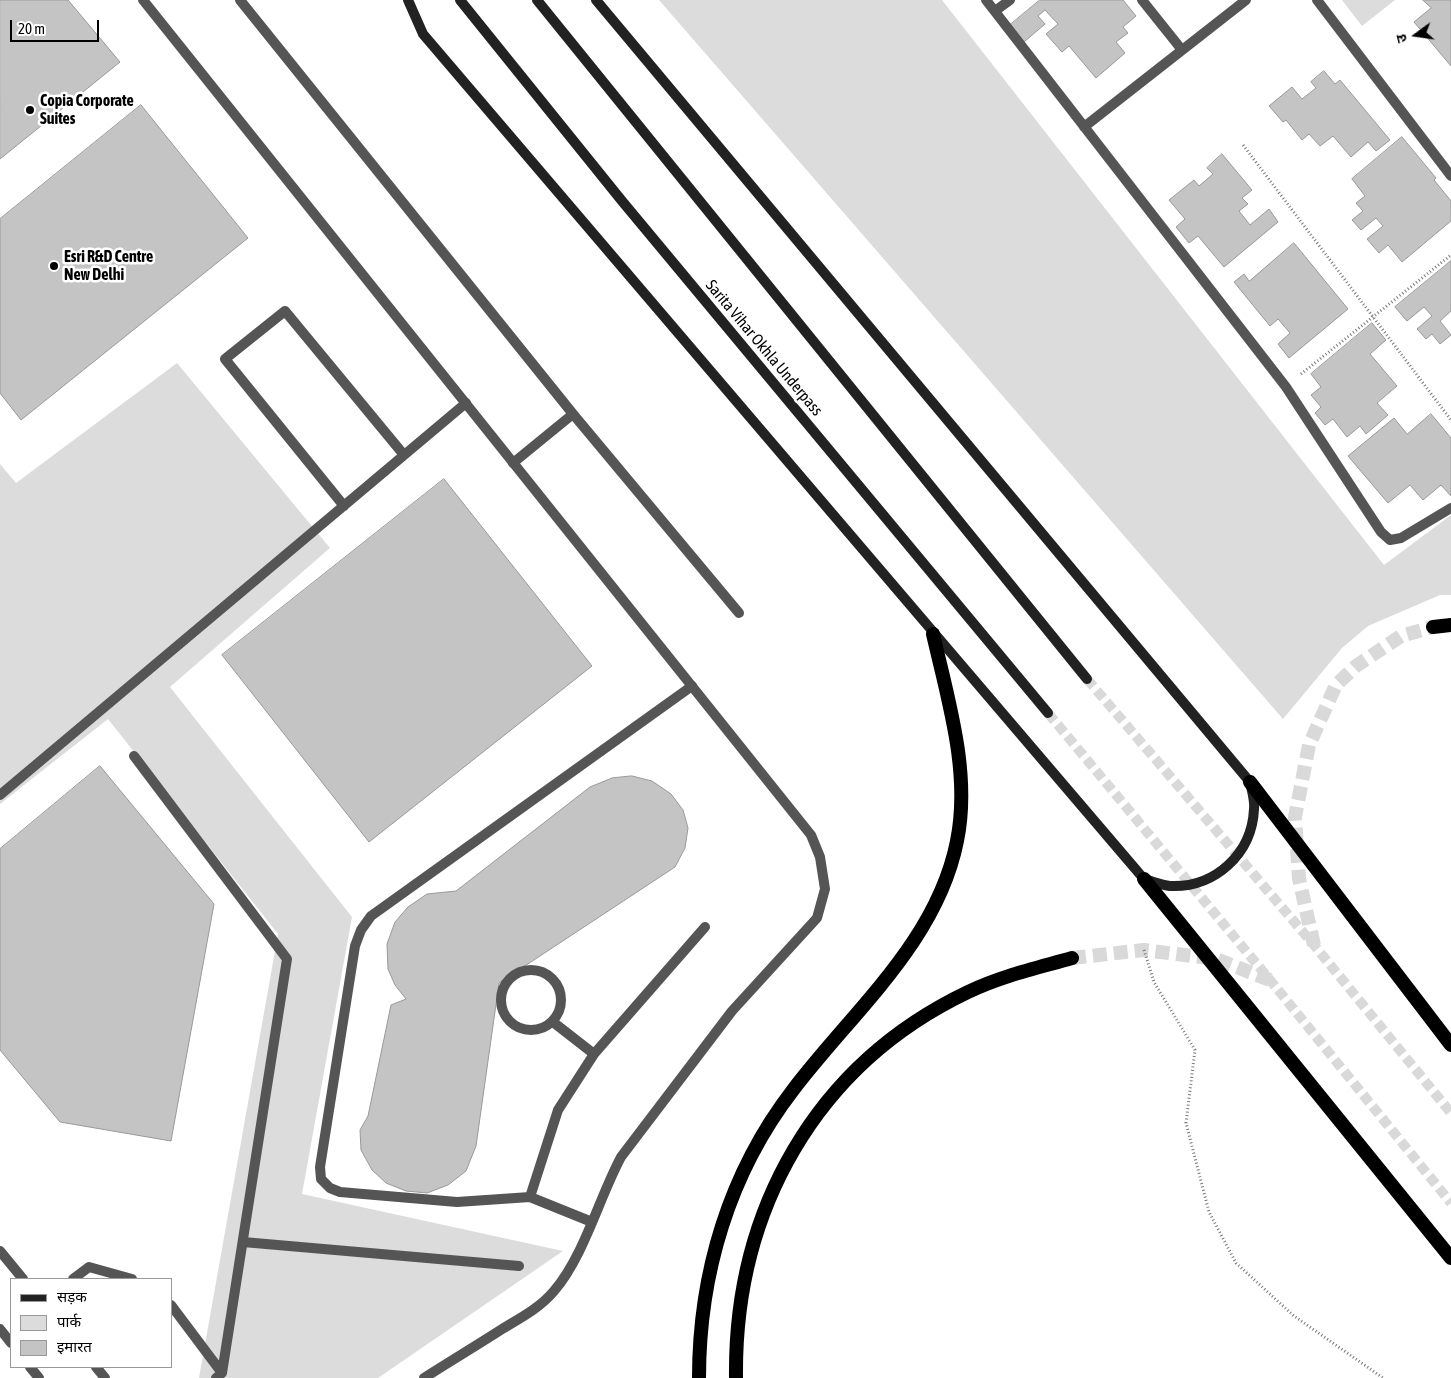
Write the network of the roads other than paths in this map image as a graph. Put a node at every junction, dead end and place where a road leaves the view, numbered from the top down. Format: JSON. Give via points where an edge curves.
{"nodes":[{"id":1,"x":143,"y":0,"type":"edge"},
{"id":2,"x":240,"y":0,"type":"edge"},
{"id":3,"x":408,"y":0,"type":"edge"},
{"id":4,"x":460,"y":0,"type":"edge"},
{"id":5,"x":537,"y":0,"type":"edge"},
{"id":6,"x":596,"y":0,"type":"edge"},
{"id":7,"x":986,"y":0,"type":"edge"},
{"id":8,"x":1010,"y":0,"type":"edge"},
{"id":9,"x":1142,"y":0,"type":"edge"},
{"id":10,"x":1246,"y":0,"type":"edge"},
{"id":11,"x":1316,"y":0,"type":"edge"},
{"id":12,"x":995,"y":11,"type":"junction"},
{"id":13,"x":1182,"y":50,"type":"junction"},
{"id":14,"x":1084,"y":126,"type":"junction"},
{"id":15,"x":1451,"y":176,"type":"edge"},
{"id":16,"x":466,"y":403,"type":"junction"},
{"id":17,"x":573,"y":414,"type":"junction"},
{"id":18,"x":404,"y":455,"type":"junction"},
{"id":19,"x":513,"y":463,"type":"junction"},
{"id":20,"x":344,"y":506,"type":"junction"},
{"id":21,"x":1451,"y":508,"type":"edge"},
{"id":22,"x":739,"y":613,"type":"dead end"},
{"id":23,"x":1451,"y":625,"type":"edge"},
{"id":24,"x":1433,"y":626,"type":"tunnel mouth"},
{"id":25,"x":933,"y":634,"type":"junction"},
{"id":26,"x":1087,"y":679,"type":"tunnel mouth"},
{"id":27,"x":692,"y":686,"type":"junction"},
{"id":28,"x":1048,"y":714,"type":"tunnel mouth"},
{"id":29,"x":134,"y":756,"type":"dead end"},
{"id":30,"x":1250,"y":782,"type":"junction"},
{"id":31,"x":0,"y":795,"type":"edge"},
{"id":32,"x":1144,"y":879,"type":"junction"},
{"id":33,"x":705,"y":927,"type":"dead end"},
{"id":34,"x":1072,"y":958,"type":"tunnel mouth"},
{"id":35,"x":554,"y":1022,"type":"junction"},
{"id":36,"x":1451,"y":1045,"type":"edge"},
{"id":37,"x":594,"y":1054,"type":"junction"},
{"id":38,"x":530,"y":1197,"type":"junction"},
{"id":39,"x":592,"y":1222,"type":"junction"},
{"id":40,"x":243,"y":1242,"type":"junction"},
{"id":41,"x":0,"y":1251,"type":"edge"},
{"id":42,"x":1451,"y":1258,"type":"edge"},
{"id":43,"x":519,"y":1266,"type":"dead end"},
{"id":44,"x":23,"y":1278,"type":"edge"},
{"id":45,"x":73,"y":1278,"type":"edge"},
{"id":46,"x":128,"y":1278,"type":"edge"},
{"id":47,"x":172,"y":1307,"type":"edge"},
{"id":48,"x":0,"y":1329,"type":"edge"},
{"id":49,"x":10,"y":1342,"type":"edge"},
{"id":50,"x":31,"y":1368,"type":"edge"},
{"id":51,"x":97,"y":1368,"type":"edge"},
{"id":52,"x":219,"y":1375,"type":"edge"},
{"id":53,"x":39,"y":1378,"type":"edge"},
{"id":54,"x":105,"y":1378,"type":"edge"},
{"id":55,"x":424,"y":1378,"type":"edge"},
{"id":56,"x":699,"y":1378,"type":"edge"},
{"id":57,"x":736,"y":1378,"type":"edge"}],
"edges":[{"from":1,"to":16,"type":"street"},
{"from":2,"to":17,"type":"street"},
{"from":3,"to":25,"type":"main road","via":[[423,34]]},
{"from":4,"to":28,"type":"main road","name":"Sarita Vihar Okhla Underpass","via":[[622,201]]},
{"from":5,"to":26,"type":"main road"},
{"from":6,"to":30,"type":"main road"},
{"from":7,"to":12,"type":"street"},
{"from":8,"to":12,"type":"street"},
{"from":9,"to":13,"type":"street"},
{"from":10,"to":13,"type":"street"},
{"from":11,"to":15,"type":"street"},
{"from":12,"to":14,"type":"street"},
{"from":13,"to":14,"type":"street"},
{"from":14,"to":21,"type":"street","via":[[1286,386],[1381,532],[1390,540],[1401,538]]},
{"from":16,"to":18,"type":"street"},
{"from":16,"to":19,"type":"street"},
{"from":17,"to":19,"type":"street"},
{"from":17,"to":22,"type":"street"},
{"from":18,"to":20,"type":"street"},
{"from":18,"to":20,"type":"street","via":[[285,311],[225,359]]},
{"from":19,"to":27,"type":"street"},
{"from":20,"to":31,"type":"street"},
{"from":23,"to":24,"type":"highway"},
{"from":25,"to":32,"type":"main road"},
{"from":25,"to":56,"type":"highway","via":[[954,722],[958,760],[961,805],[950,869],[942,893],[914,938],[885,980],[793,1090],[766,1128],[744,1168],[712,1254],[699,1346]]},
{"from":27,"to":38,"type":"street","via":[[370,916],[361,930],[320,1166],[321,1179],[340,1192],[457,1202]]},
{"from":27,"to":39,"type":"street","via":[[811,835],[820,857],[825,888],[817,918],[732,1011],[621,1157]]},
{"from":29,"to":40,"type":"street","via":[[287,959]]},
{"from":30,"to":32,"type":"main road","via":[[1255,808],[1250,834],[1238,856],[1219,874],[1195,884],[1169,886]]},
{"from":30,"to":36,"type":"highway"},
{"from":32,"to":42,"type":"highway"},
{"from":33,"to":37,"type":"street"},
{"from":34,"to":57,"type":"highway","via":[[1005,976],[932,1011],[868,1059],[814,1120],[780,1175],[758,1227],[739,1306]]},
{"from":35,"to":35,"type":"street","via":[[536,1031],[517,1028],[504,1015],[501,996],[509,978],[526,970],[536,971],[545,973],[559,986],[562,1005]]},
{"from":35,"to":37,"type":"street"},
{"from":37,"to":38,"type":"street","via":[[558,1110]]},
{"from":38,"to":39,"type":"street"},
{"from":39,"to":55,"type":"street","via":[[564,1277],[538,1307]]},
{"from":40,"to":43,"type":"street"},
{"from":40,"to":52,"type":"street"},
{"from":41,"to":44,"type":"street"},
{"from":45,"to":46,"type":"street","via":[[89,1267]]},
{"from":47,"to":52,"type":"street"},
{"from":48,"to":49,"type":"street"},
{"from":50,"to":53,"type":"street"},
{"from":51,"to":54,"type":"street"}]}
